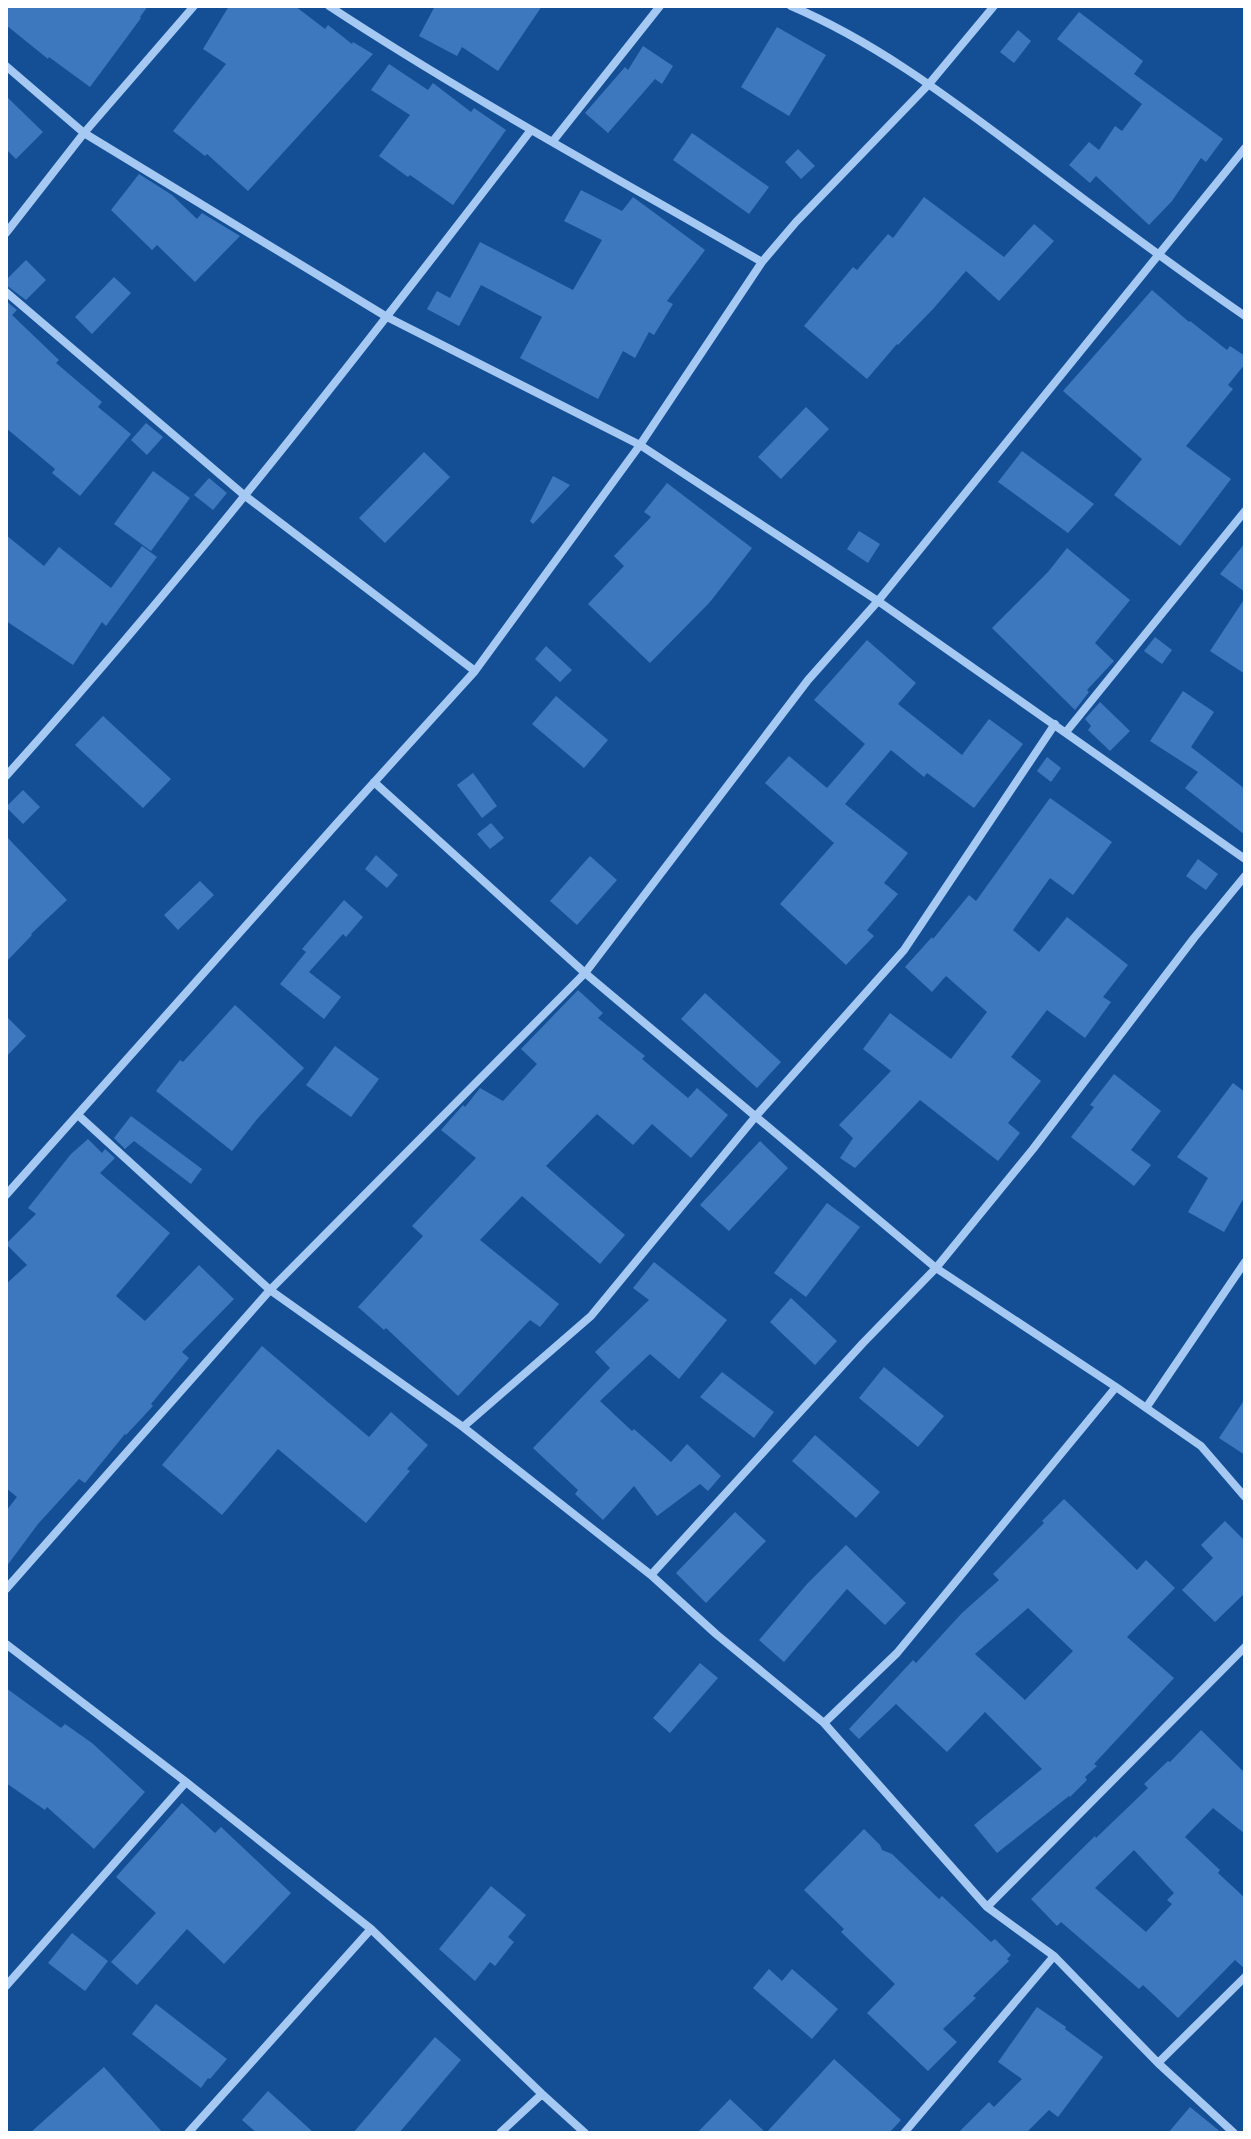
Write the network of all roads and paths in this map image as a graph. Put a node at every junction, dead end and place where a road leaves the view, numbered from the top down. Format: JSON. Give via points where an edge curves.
{"nodes":[{"id":1,"x":194,"y":6,"type":"edge"},
{"id":2,"x":329,"y":6,"type":"edge"},
{"id":3,"x":660,"y":6,"type":"edge"},
{"id":4,"x":791,"y":6,"type":"edge"},
{"id":5,"x":994,"y":6,"type":"edge"},
{"id":6,"x":6,"y":66,"type":"edge"},
{"id":7,"x":929,"y":84,"type":"junction"},
{"id":8,"x":531,"y":130,"type":"junction"},
{"id":9,"x":84,"y":133,"type":"junction"},
{"id":10,"x":553,"y":141,"type":"junction"},
{"id":11,"x":1245,"y":148,"type":"edge"},
{"id":12,"x":6,"y":233,"type":"edge"},
{"id":13,"x":1157,"y":255,"type":"junction"},
{"id":14,"x":762,"y":262,"type":"junction"},
{"id":15,"x":6,"y":292,"type":"edge"},
{"id":16,"x":1245,"y":316,"type":"edge"},
{"id":17,"x":387,"y":317,"type":"junction"},
{"id":18,"x":640,"y":445,"type":"junction"},
{"id":19,"x":244,"y":495,"type":"junction"},
{"id":20,"x":1245,"y":511,"type":"edge"},
{"id":21,"x":878,"y":601,"type":"junction"},
{"id":22,"x":475,"y":671,"type":"junction"},
{"id":23,"x":1055,"y":724,"type":"junction"},
{"id":24,"x":1066,"y":732,"type":"junction"},
{"id":25,"x":8,"y":771,"type":"edge"},
{"id":26,"x":374,"y":782,"type":"junction"},
{"id":27,"x":1245,"y":859,"type":"edge"},
{"id":28,"x":1245,"y":876,"type":"edge"},
{"id":29,"x":585,"y":973,"type":"junction"},
{"id":30,"x":78,"y":1115,"type":"junction"},
{"id":31,"x":756,"y":1116,"type":"junction"},
{"id":32,"x":6,"y":1195,"type":"edge"},
{"id":33,"x":1245,"y":1262,"type":"edge"},
{"id":34,"x":936,"y":1268,"type":"junction"},
{"id":35,"x":270,"y":1290,"type":"junction"},
{"id":36,"x":1116,"y":1387,"type":"junction"},
{"id":37,"x":1146,"y":1408,"type":"junction"},
{"id":38,"x":463,"y":1427,"type":"junction"},
{"id":39,"x":1245,"y":1497,"type":"edge"},
{"id":40,"x":651,"y":1575,"type":"junction"},
{"id":41,"x":6,"y":1589,"type":"edge"},
{"id":42,"x":6,"y":1644,"type":"edge"},
{"id":43,"x":1245,"y":1647,"type":"edge"},
{"id":44,"x":824,"y":1723,"type":"junction"},
{"id":45,"x":186,"y":1782,"type":"junction"},
{"id":46,"x":987,"y":1907,"type":"junction"},
{"id":47,"x":371,"y":1929,"type":"junction"},
{"id":48,"x":1054,"y":1956,"type":"junction"},
{"id":49,"x":1245,"y":1977,"type":"edge"},
{"id":50,"x":6,"y":1986,"type":"edge"},
{"id":51,"x":1158,"y":2063,"type":"junction"},
{"id":52,"x":542,"y":2094,"type":"junction"},
{"id":53,"x":188,"y":2133,"type":"edge"},
{"id":54,"x":500,"y":2133,"type":"edge"},
{"id":55,"x":585,"y":2133,"type":"edge"},
{"id":56,"x":904,"y":2133,"type":"edge"},
{"id":57,"x":1234,"y":2133,"type":"edge"}],
"edges":[{"from":1,"to":9,"type":"street"},
{"from":2,"to":8,"type":"street"},
{"from":3,"to":10,"type":"street"},
{"from":4,"to":7,"type":"street","via":[[827,21]]},
{"from":5,"to":7,"type":"street"},
{"from":6,"to":9,"type":"street"},
{"from":7,"to":13,"type":"street"},
{"from":7,"to":14,"type":"street"},
{"from":8,"to":10,"type":"street"},
{"from":8,"to":17,"type":"street"},
{"from":9,"to":12,"type":"street"},
{"from":9,"to":17,"type":"street"},
{"from":10,"to":14,"type":"street"},
{"from":11,"to":13,"type":"street"},
{"from":13,"to":16,"type":"street"},
{"from":13,"to":21,"type":"street"},
{"from":14,"to":18,"type":"street"},
{"from":15,"to":19,"type":"street"},
{"from":17,"to":18,"type":"street"},
{"from":17,"to":19,"type":"street"},
{"from":18,"to":21,"type":"street"},
{"from":18,"to":22,"type":"street"},
{"from":19,"to":22,"type":"street"},
{"from":19,"to":25,"type":"street"},
{"from":20,"to":24,"type":"street"},
{"from":21,"to":23,"type":"street"},
{"from":21,"to":29,"type":"street","via":[[808,680]]},
{"from":22,"to":26,"type":"street"},
{"from":23,"to":24,"type":"street"},
{"from":23,"to":31,"type":"street","via":[[904,950]]},
{"from":24,"to":27,"type":"street"},
{"from":26,"to":29,"type":"street"},
{"from":26,"to":30,"type":"street"},
{"from":28,"to":34,"type":"street"},
{"from":29,"to":31,"type":"street"},
{"from":29,"to":35,"type":"street"},
{"from":30,"to":32,"type":"street"},
{"from":30,"to":35,"type":"street"},
{"from":31,"to":34,"type":"street"},
{"from":31,"to":38,"type":"street","via":[[591,1316]]},
{"from":33,"to":37,"type":"street"},
{"from":34,"to":36,"type":"street"},
{"from":34,"to":40,"type":"street"},
{"from":35,"to":38,"type":"street"},
{"from":35,"to":41,"type":"street"},
{"from":36,"to":37,"type":"street"},
{"from":36,"to":44,"type":"street","via":[[897,1653]]},
{"from":37,"to":39,"type":"street","via":[[1201,1446]]},
{"from":38,"to":40,"type":"street"},
{"from":40,"to":44,"type":"street"},
{"from":42,"to":45,"type":"street"},
{"from":43,"to":46,"type":"street"},
{"from":44,"to":46,"type":"street"},
{"from":45,"to":47,"type":"street"},
{"from":45,"to":50,"type":"street"},
{"from":46,"to":48,"type":"street"},
{"from":47,"to":52,"type":"street"},
{"from":47,"to":53,"type":"street"},
{"from":48,"to":51,"type":"street"},
{"from":48,"to":56,"type":"street"},
{"from":49,"to":51,"type":"street"},
{"from":51,"to":57,"type":"street"},
{"from":52,"to":54,"type":"street"},
{"from":52,"to":55,"type":"street"}]}
